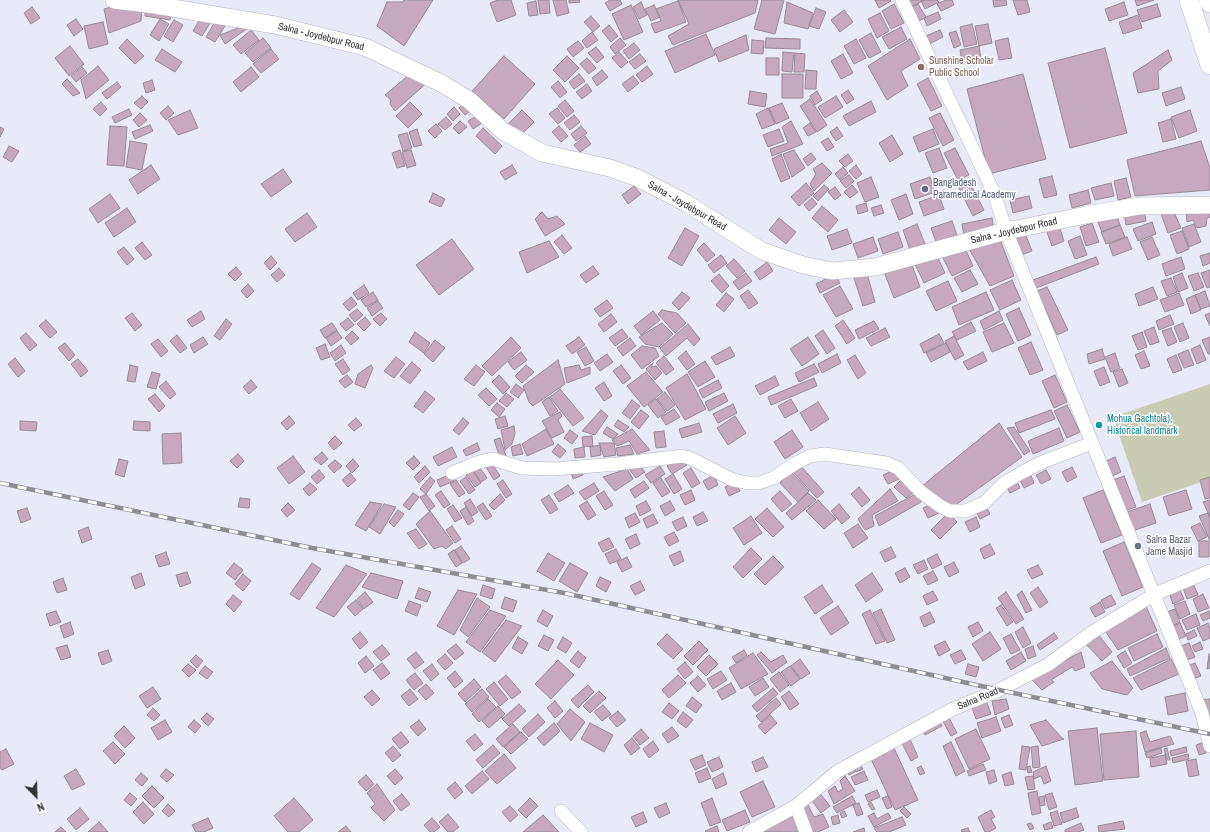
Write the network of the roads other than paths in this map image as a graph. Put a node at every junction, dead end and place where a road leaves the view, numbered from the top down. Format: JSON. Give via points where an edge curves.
{"nodes":[{"id":1,"x":114,"y":0,"type":"edge"},
{"id":2,"x":902,"y":0,"type":"edge"},
{"id":3,"x":1189,"y":0,"type":"edge"},
{"id":4,"x":1209,"y":0,"type":"edge"},
{"id":5,"x":1210,"y":3,"type":"edge"},
{"id":6,"x":1210,"y":65,"type":"edge"},
{"id":7,"x":1210,"y":205,"type":"edge"},
{"id":8,"x":1006,"y":231,"type":"junction"},
{"id":9,"x":1092,"y":442,"type":"junction"},
{"id":10,"x":452,"y":473,"type":"dead end"},
{"id":11,"x":1210,"y":571,"type":"edge"},
{"id":12,"x":1155,"y":594,"type":"junction"},
{"id":13,"x":1210,"y":746,"type":"edge"},
{"id":14,"x":796,"y":806,"type":"junction"},
{"id":15,"x":562,"y":811,"type":"dead end"},
{"id":16,"x":582,"y":832,"type":"edge"},
{"id":17,"x":749,"y":832,"type":"edge"},
{"id":18,"x":806,"y":832,"type":"edge"}],
"edges":[{"from":1,"to":8,"type":"main road","name":"Salna - Joydebpur Road","via":[[275,25],[365,47],[458,93],[503,131],[542,153],[610,168],[638,178],[686,203],[762,251],[803,265],[832,271],[875,267]]},
{"from":2,"to":8,"type":"street","via":[[994,193]]},
{"from":3,"to":6,"type":"highway"},
{"from":4,"to":5,"type":"highway"},
{"from":7,"to":8,"type":"main road","name":"Salna - Joydebpur Road","via":[[1139,206]]},
{"from":8,"to":9,"type":"street"},
{"from":9,"to":10,"type":"street","via":[[1021,473],[1004,483],[984,503],[965,511],[950,511],[940,506],[921,492],[898,468],[886,463],[825,454],[810,456],[773,478],[759,483],[733,480],[682,456],[554,469],[522,468],[493,459]]},
{"from":9,"to":12,"type":"street"},
{"from":11,"to":12,"type":"street","name":"Salna Road"},
{"from":12,"to":13,"type":"street","via":[[1202,713]]},
{"from":12,"to":14,"type":"street","name":"Salna Road","via":[[1091,633],[1049,664],[999,690],[953,709],[838,771]]},
{"from":14,"to":17,"type":"street","name":"Salna Road"},
{"from":14,"to":18,"type":"street"},
{"from":15,"to":16,"type":"street"}]}
